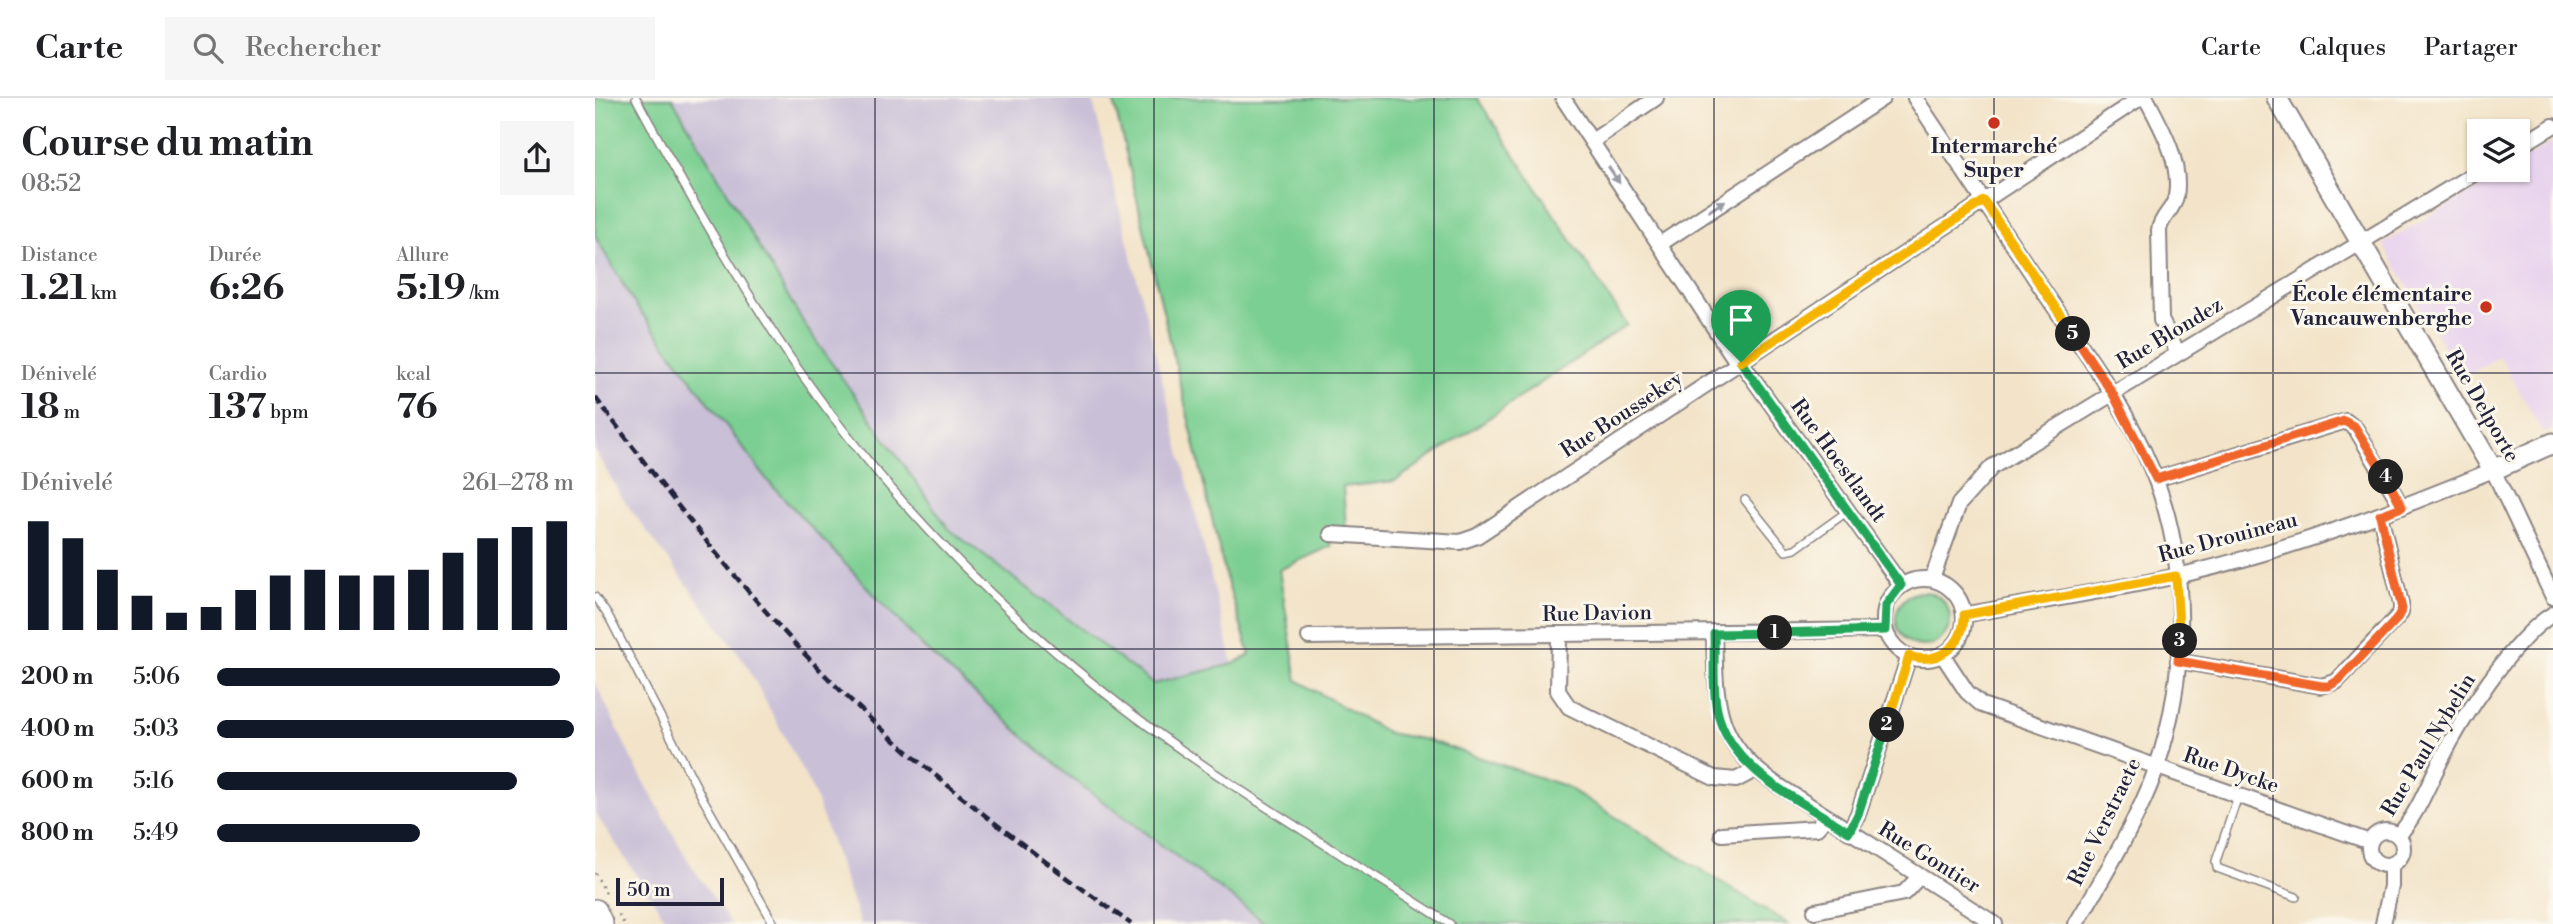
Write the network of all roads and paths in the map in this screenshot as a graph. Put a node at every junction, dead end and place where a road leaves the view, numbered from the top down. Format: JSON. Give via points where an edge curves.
{"nodes":[{"id":1,"x":636,"y":98,"type":"edge"},
{"id":2,"x":1563,"y":98,"type":"edge"},
{"id":3,"x":1656,"y":98,"type":"edge"},
{"id":4,"x":1883,"y":98,"type":"edge"},
{"id":5,"x":1915,"y":98,"type":"edge"},
{"id":6,"x":2140,"y":98,"type":"edge"},
{"id":7,"x":2146,"y":98,"type":"edge"},
{"id":8,"x":2277,"y":98,"type":"edge"},
{"id":9,"x":2553,"y":126,"type":"edge"},
{"id":10,"x":2530,"y":140,"type":"edge"},
{"id":11,"x":1591,"y":141,"type":"junction"},
{"id":12,"x":2467,"y":178,"type":"edge"},
{"id":13,"x":1984,"y":201,"type":"junction"},
{"id":14,"x":2360,"y":242,"type":"junction"},
{"id":15,"x":1660,"y":244,"type":"junction"},
{"id":16,"x":2178,"y":353,"type":"junction"},
{"id":17,"x":1739,"y":363,"type":"junction"},
{"id":18,"x":2113,"y":394,"type":"junction"},
{"id":19,"x":2553,"y":443,"type":"edge"},
{"id":20,"x":2493,"y":470,"type":"junction"},
{"id":21,"x":2156,"y":479,"type":"junction"},
{"id":22,"x":1745,"y":500,"type":"dead end"},
{"id":23,"x":2402,"y":507,"type":"junction"},
{"id":24,"x":1848,"y":511,"type":"junction"},
{"id":25,"x":2380,"y":515,"type":"junction"},
{"id":26,"x":1331,"y":534,"type":"dead end"},
{"id":27,"x":2176,"y":576,"type":"junction"},
{"id":28,"x":1932,"y":579,"type":"junction"},
{"id":29,"x":1901,"y":585,"type":"junction"},
{"id":30,"x":595,"y":597,"type":"edge"},
{"id":31,"x":2553,"y":597,"type":"edge"},
{"id":32,"x":2553,"y":614,"type":"edge"},
{"id":33,"x":1964,"y":615,"type":"junction"},
{"id":34,"x":1885,"y":630,"type":"junction"},
{"id":35,"x":1714,"y":634,"type":"junction"},
{"id":36,"x":1559,"y":636,"type":"junction"},
{"id":37,"x":1309,"y":637,"type":"dead end"},
{"id":38,"x":1942,"y":654,"type":"junction"},
{"id":39,"x":1909,"y":656,"type":"junction"},
{"id":40,"x":2178,"y":661,"type":"junction"},
{"id":41,"x":2157,"y":767,"type":"junction"},
{"id":42,"x":1755,"y":770,"type":"junction"},
{"id":43,"x":2238,"y":796,"type":"junction"},
{"id":44,"x":1826,"y":817,"type":"junction"},
{"id":45,"x":1849,"y":832,"type":"junction"},
{"id":46,"x":1722,"y":834,"type":"dead end"},
{"id":47,"x":2398,"y":836,"type":"junction"},
{"id":48,"x":2370,"y":842,"type":"junction"},
{"id":49,"x":2391,"y":865,"type":"junction"},
{"id":50,"x":1919,"y":877,"type":"junction"},
{"id":51,"x":2296,"y":897,"type":"dead end"},
{"id":52,"x":595,"y":911,"type":"edge"},
{"id":53,"x":1815,"y":911,"type":"dead end"},
{"id":54,"x":601,"y":924,"type":"edge"},
{"id":55,"x":774,"y":924,"type":"edge"},
{"id":56,"x":1450,"y":924,"type":"edge"},
{"id":57,"x":1994,"y":924,"type":"edge"},
{"id":58,"x":2076,"y":924,"type":"edge"},
{"id":59,"x":2383,"y":924,"type":"edge"}],
"edges":[{"from":1,"to":56,"type":"lane","via":[[723,253],[787,354],[947,550],[1050,647],[1145,724]]},
{"from":2,"to":11,"type":"street","name":"Rue Hoestlandt"},
{"from":3,"to":11,"type":"street"},
{"from":15,"to":4,"type":"street","one_way":true},
{"from":5,"to":13,"type":"street","name":"Rue Verstraete"},
{"from":6,"to":13,"type":"street","name":"Rue Boussekey"},
{"from":7,"to":16,"type":"street","via":[[2169,144],[2176,191],[2159,230],[2161,320]]},
{"from":8,"to":14,"type":"street","name":"Rue Delporte"},
{"from":9,"to":10,"type":"street"},
{"from":11,"to":15,"type":"street","name":"Rue Hoestlandt","one_way":true},
{"from":12,"to":14,"type":"street","name":"Rue Blondez"},
{"from":13,"to":17,"type":"street","name":"Rue Boussekey"},
{"from":13,"to":18,"type":"street","name":"Rue Verstraete"},
{"from":14,"to":16,"type":"street","name":"Rue Blondez"},
{"from":14,"to":20,"type":"street","name":"Rue Delporte"},
{"from":15,"to":17,"type":"street","name":"Rue Hoestlandt"},
{"from":16,"to":18,"type":"street","name":"Rue Blondez"},
{"from":17,"to":24,"type":"street","name":"Rue Hoestlandt"},
{"from":17,"to":26,"type":"street","name":"Rue Boussekey","via":[[1469,540]]},
{"from":18,"to":21,"type":"street","name":"Rue Verstraete"},
{"from":18,"to":28,"type":"street","name":"Rue Blondez","via":[[1980,477],[1955,511]]},
{"from":19,"to":20,"type":"street"},
{"from":20,"to":23,"type":"street","name":"Rue Drouineau"},
{"from":20,"to":31,"type":"street","name":"Rue Delporte"},
{"from":21,"to":23,"type":"street","via":[[2346,421],[2356,429]]},
{"from":21,"to":27,"type":"street","name":"Rue Verstraete","via":[[2169,519]]},
{"from":22,"to":24,"type":"lane","via":[[1786,551]]},
{"from":23,"to":25,"type":"street","name":"Rue Drouineau"},
{"from":24,"to":29,"type":"street","name":"Rue Hoestlandt"},
{"from":25,"to":27,"type":"street","name":"Rue Drouineau","via":[[2269,552]]},
{"from":25,"to":40,"type":"street","via":[[2402,609],[2336,682],[2322,686]]},
{"from":27,"to":33,"type":"street","name":"Rue Drouineau"},
{"from":27,"to":40,"type":"street","name":"Rue Verstraete"},
{"from":28,"to":29,"type":"street"},
{"from":28,"to":33,"type":"street","via":[[1954,592]]},
{"from":29,"to":34,"type":"street","via":[[1886,605]]},
{"from":30,"to":55,"type":"lane"},
{"from":32,"to":47,"type":"street","name":"Rue Paul Nybelin","via":[[2517,649],[2480,696],[2441,760],[2417,813]]},
{"from":33,"to":38,"type":"street","via":[[1959,638]]},
{"from":34,"to":35,"type":"street","name":"Rue Davion"},
{"from":34,"to":39,"type":"street","via":[[1894,646]]},
{"from":35,"to":36,"type":"street","name":"Rue Davion"},
{"from":35,"to":42,"type":"street","name":"Rue Gontier","via":[[1720,719]]},
{"from":36,"to":37,"type":"street","name":"Rue Davion"},
{"from":36,"to":42,"type":"street","via":[[1558,691],[1569,707],[1714,778],[1736,780]]},
{"from":38,"to":39,"type":"street","via":[[1928,659]]},
{"from":38,"to":41,"type":"street","name":"Rue Dycke","via":[[1967,692],[1982,705]]},
{"from":39,"to":45,"type":"street"},
{"from":40,"to":41,"type":"street","name":"Rue Verstraete"},
{"from":41,"to":43,"type":"street","name":"Rue Dycke"},
{"from":41,"to":58,"type":"street","name":"Rue Verstraete"},
{"from":42,"to":44,"type":"street","name":"Rue Gontier"},
{"from":43,"to":48,"type":"street","name":"Rue Dycke"},
{"from":43,"to":51,"type":"lane","via":[[2217,868]]},
{"from":44,"to":45,"type":"street","name":"Rue Gontier"},
{"from":44,"to":46,"type":"street","via":[[1817,828]]},
{"from":45,"to":50,"type":"street","name":"Rue Gontier"},
{"from":47,"to":48,"type":"street","via":[[2382,831]]},
{"from":47,"to":49,"type":"street","via":[[2402,855]]},
{"from":48,"to":49,"type":"street","via":[[2374,861]]},
{"from":49,"to":59,"type":"street"},
{"from":50,"to":53,"type":"street","via":[[1900,894]]},
{"from":50,"to":57,"type":"street","name":"Rue Gontier"},
{"from":52,"to":54,"type":"main road"}]}
